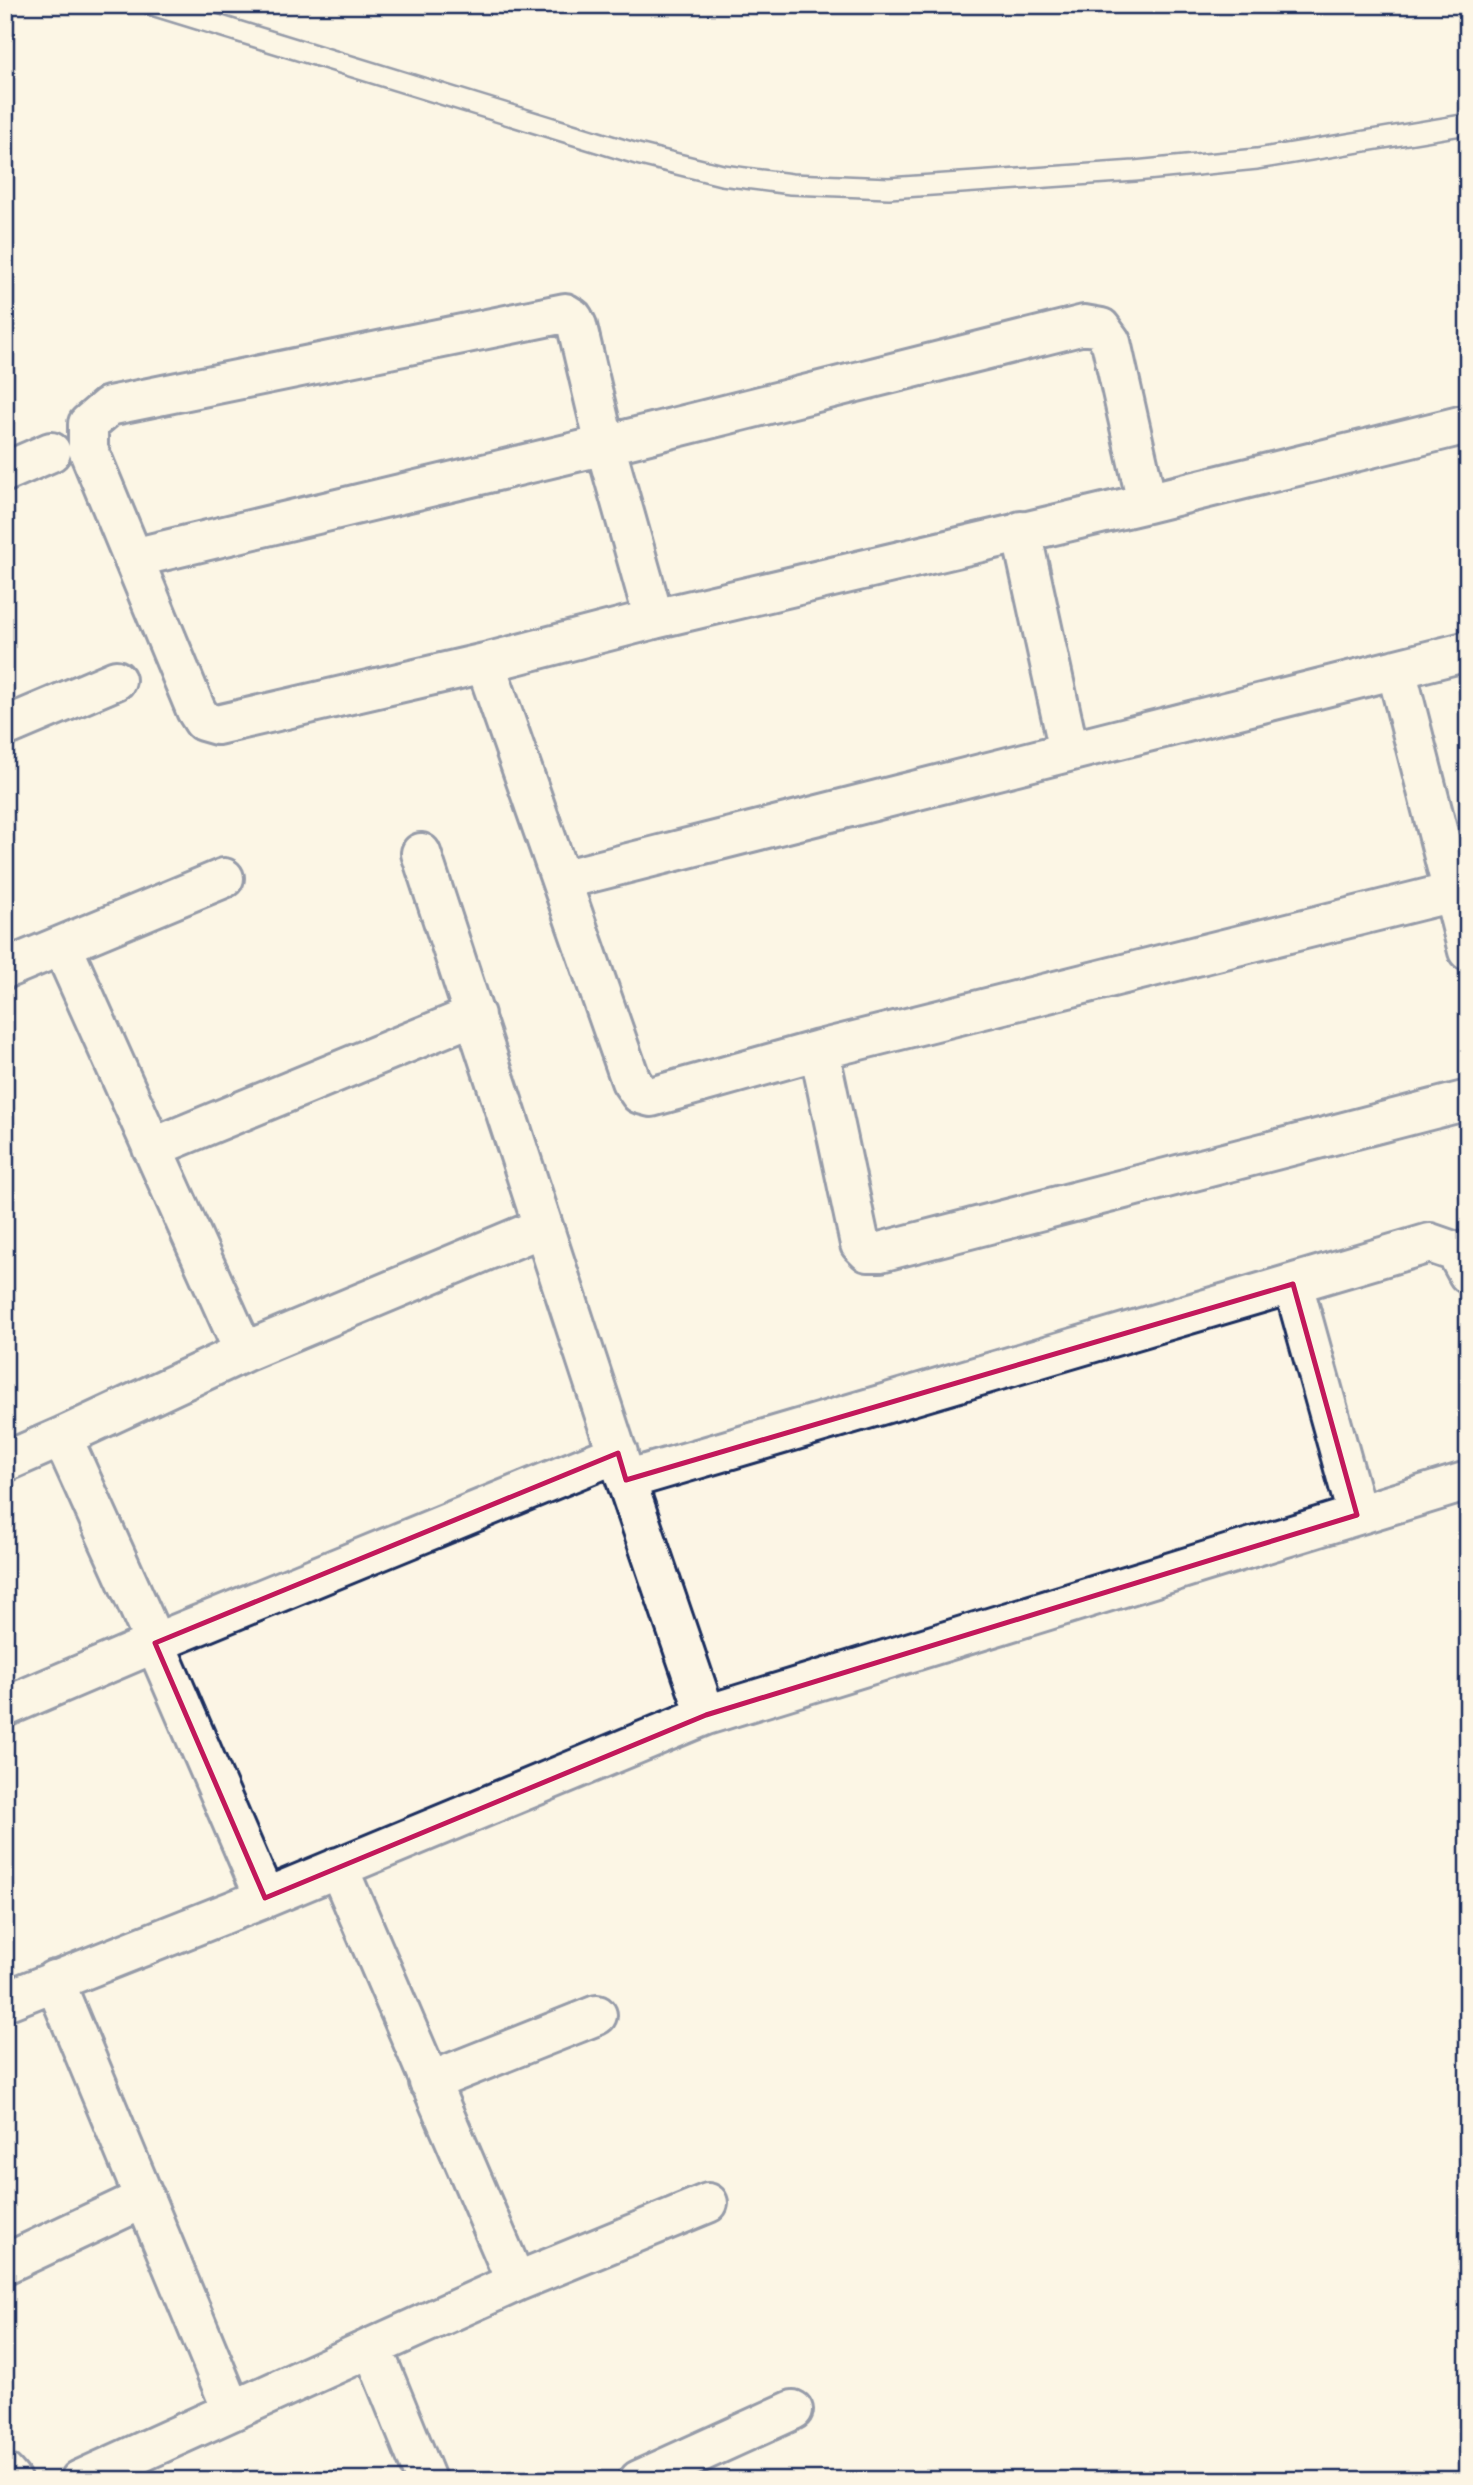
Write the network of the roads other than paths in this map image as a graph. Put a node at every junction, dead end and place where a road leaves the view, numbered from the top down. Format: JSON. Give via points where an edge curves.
{"nodes":[{"id":1,"x":152,"y":5,"type":"edge"},
{"id":2,"x":1468,"y":124,"type":"edge"},
{"id":3,"x":1468,"y":424,"type":"edge"},
{"id":4,"x":606,"y":445,"type":"junction"},
{"id":5,"x":51,"y":452,"type":"dead end"},
{"id":6,"x":5,"y":472,"type":"edge"},
{"id":7,"x":1146,"y":503,"type":"junction"},
{"id":8,"x":1021,"y":531,"type":"junction"},
{"id":9,"x":133,"y":558,"type":"junction"},
{"id":10,"x":654,"y":619,"type":"junction"},
{"id":11,"x":1468,"y":651,"type":"edge"},
{"id":12,"x":485,"y":663,"type":"junction"},
{"id":13,"x":1396,"y":669,"type":"junction"},
{"id":14,"x":116,"y":680,"type":"dead end"},
{"id":15,"x":5,"y":727,"type":"edge"},
{"id":16,"x":1069,"y":751,"type":"junction"},
{"id":17,"x":421,"y":853,"type":"dead end"},
{"id":18,"x":224,"y":878,"type":"dead end"},
{"id":19,"x":561,"y":880,"type":"junction"},
{"id":20,"x":1453,"y":891,"type":"junction"},
{"id":21,"x":62,"y":946,"type":"junction"},
{"id":22,"x":1468,"y":951,"type":"edge"},
{"id":23,"x":5,"y":969,"type":"edge"},
{"id":24,"x":475,"y":1015,"type":"junction"},
{"id":25,"x":819,"y":1049,"type":"junction"},
{"id":26,"x":1468,"y":1100,"type":"edge"},
{"id":27,"x":152,"y":1148,"type":"junction"},
{"id":28,"x":544,"y":1227,"type":"junction"},
{"id":29,"x":1468,"y":1274,"type":"edge"},
{"id":30,"x":1293,"y":1284,"type":"junction"},
{"id":31,"x":244,"y":1352,"type":"junction"},
{"id":32,"x":62,"y":1437,"type":"junction"},
{"id":33,"x":5,"y":1462,"type":"edge"},
{"id":34,"x":622,"y":1466,"type":"junction"},
{"id":35,"x":1468,"y":1481,"type":"edge"},
{"id":36,"x":1357,"y":1515,"type":"junction"},
{"id":37,"x":155,"y":1643,"type":"junction"},
{"id":38,"x":5,"y":1707,"type":"edge"},
{"id":39,"x":706,"y":1715,"type":"junction"},
{"id":40,"x":338,"y":1867,"type":"junction"},
{"id":41,"x":265,"y":1898,"type":"junction"},
{"id":42,"x":54,"y":1980,"type":"junction"},
{"id":43,"x":5,"y":2001,"type":"edge"},
{"id":44,"x":597,"y":2015,"type":"dead end"},
{"id":45,"x":429,"y":2082,"type":"junction"},
{"id":46,"x":145,"y":2198,"type":"junction"},
{"id":47,"x":708,"y":2203,"type":"dead end"},
{"id":48,"x":5,"y":2264,"type":"edge"},
{"id":49,"x":516,"y":2282,"type":"junction"},
{"id":50,"x":372,"y":2347,"type":"junction"},
{"id":51,"x":232,"y":2410,"type":"junction"},
{"id":52,"x":793,"y":2410,"type":"dead end"},
{"id":53,"x":5,"y":2473,"type":"edge"},
{"id":54,"x":11,"y":2480,"type":"edge"},
{"id":55,"x":80,"y":2480,"type":"edge"},
{"id":56,"x":426,"y":2480,"type":"edge"},
{"id":57,"x":639,"y":2480,"type":"edge"}],
"edges":[{"from":1,"to":2,"type":"lane","via":[[637,154],[722,175],[791,184],[889,188],[1135,171],[1257,159]]},
{"from":3,"to":7,"type":"street"},
{"from":4,"to":7,"type":"street","via":[[1084,325],[1101,328],[1111,342]]},
{"from":4,"to":9,"type":"street"},
{"from":4,"to":9,"type":"street","via":[[578,326],[565,313],[109,406],[89,424],[88,449]]},
{"from":4,"to":10,"type":"street"},
{"from":5,"to":6,"type":"street"},
{"from":7,"to":8,"type":"street"},
{"from":8,"to":10,"type":"street"},
{"from":8,"to":16,"type":"street"},
{"from":9,"to":12,"type":"street","via":[[203,721],[217,725]]},
{"from":10,"to":12,"type":"street"},
{"from":11,"to":13,"type":"street"},
{"from":12,"to":19,"type":"street"},
{"from":13,"to":16,"type":"street"},
{"from":13,"to":20,"type":"street"},
{"from":14,"to":15,"type":"street"},
{"from":16,"to":19,"type":"street"},
{"from":17,"to":24,"type":"street"},
{"from":18,"to":21,"type":"street"},
{"from":19,"to":25,"type":"street","via":[[631,1081],[640,1094],[651,1097]]},
{"from":20,"to":22,"type":"street"},
{"from":20,"to":25,"type":"street"},
{"from":21,"to":23,"type":"street"},
{"from":21,"to":27,"type":"street"},
{"from":24,"to":27,"type":"street"},
{"from":24,"to":28,"type":"street"},
{"from":25,"to":26,"type":"street","via":[[860,1244],[868,1252]]},
{"from":27,"to":31,"type":"street"},
{"from":28,"to":31,"type":"street"},
{"from":28,"to":34,"type":"street"},
{"from":29,"to":30,"type":"street","via":[[1456,1252],[1430,1243]]},
{"from":30,"to":34,"type":"street"},
{"from":30,"to":36,"type":"street"},
{"from":31,"to":32,"type":"street"},
{"from":32,"to":33,"type":"street"},
{"from":32,"to":37,"type":"street"},
{"from":34,"to":37,"type":"street"},
{"from":34,"to":39,"type":"street"},
{"from":35,"to":36,"type":"street"},
{"from":36,"to":39,"type":"street"},
{"from":37,"to":38,"type":"street"},
{"from":37,"to":41,"type":"street"},
{"from":39,"to":40,"type":"street"},
{"from":40,"to":41,"type":"street"},
{"from":40,"to":45,"type":"street"},
{"from":41,"to":42,"type":"street"},
{"from":42,"to":43,"type":"street"},
{"from":42,"to":46,"type":"street"},
{"from":44,"to":45,"type":"street"},
{"from":45,"to":49,"type":"street"},
{"from":46,"to":48,"type":"street"},
{"from":46,"to":51,"type":"street"},
{"from":47,"to":49,"type":"street"},
{"from":49,"to":50,"type":"street"},
{"from":50,"to":51,"type":"street"},
{"from":50,"to":56,"type":"street"},
{"from":51,"to":55,"type":"street"},
{"from":52,"to":57,"type":"street"},
{"from":53,"to":54,"type":"street"}]}
